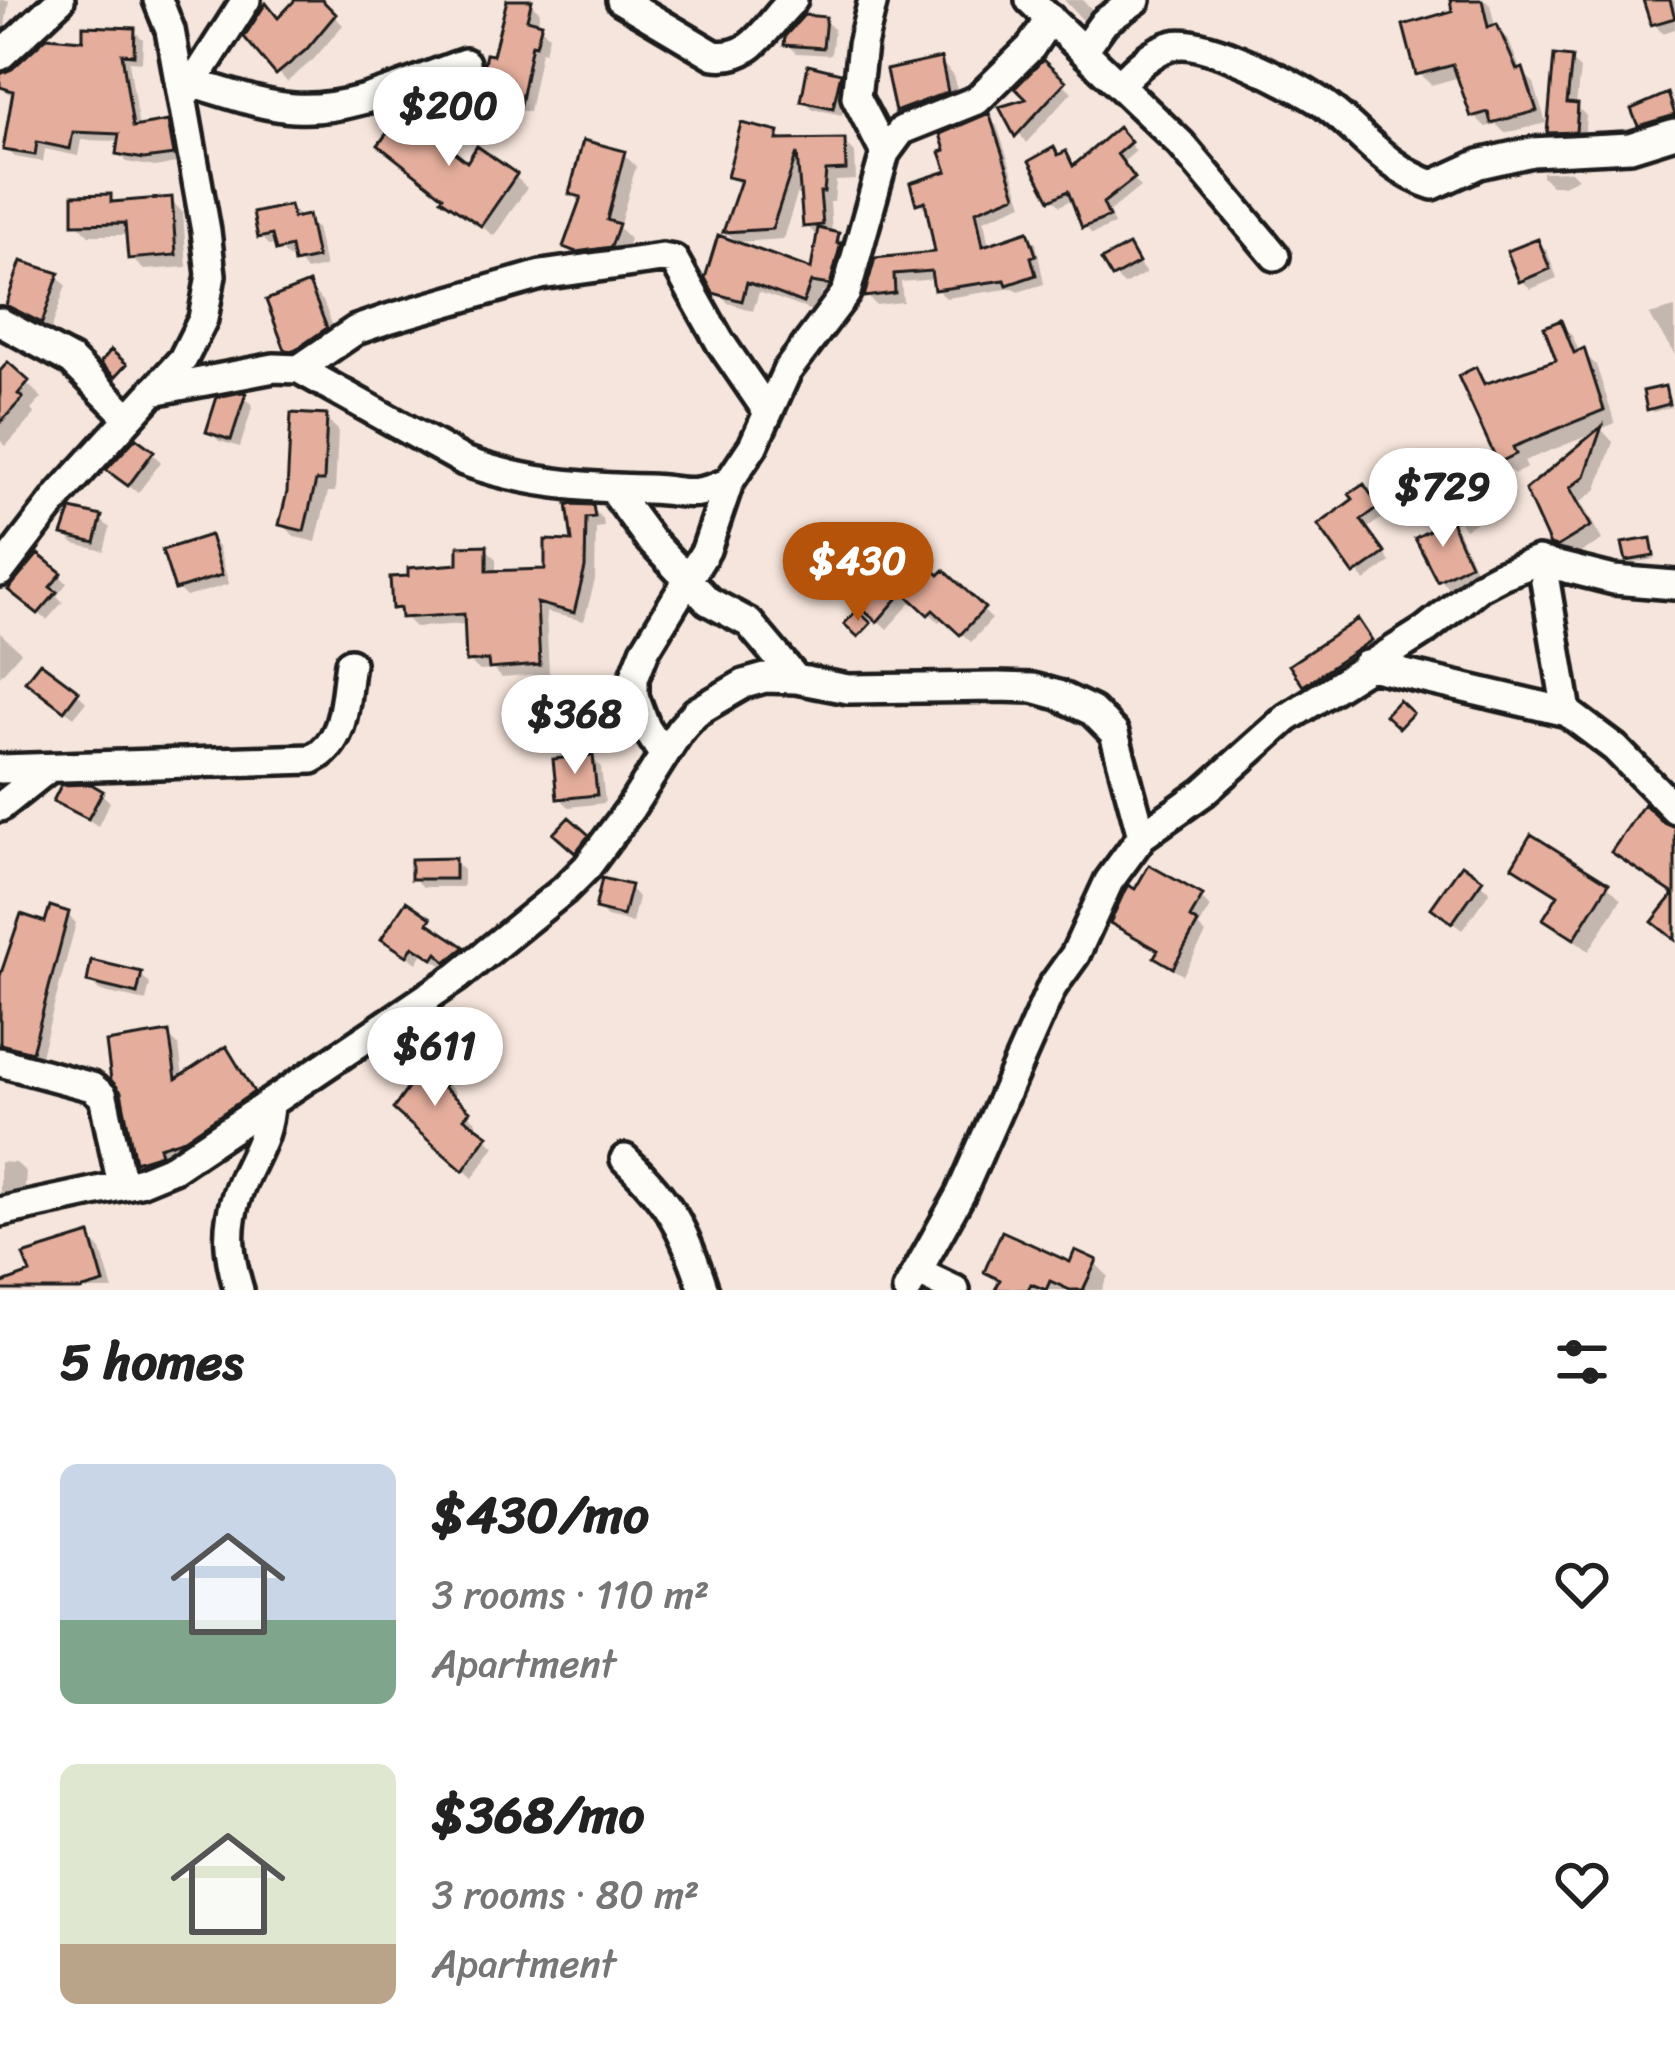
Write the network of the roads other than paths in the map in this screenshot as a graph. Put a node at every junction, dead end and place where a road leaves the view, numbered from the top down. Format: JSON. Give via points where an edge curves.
{"nodes":[{"id":1,"x":60,"y":0,"type":"edge"},
{"id":2,"x":158,"y":0,"type":"edge"},
{"id":3,"x":246,"y":0,"type":"edge"},
{"id":4,"x":621,"y":0,"type":"edge"},
{"id":5,"x":794,"y":0,"type":"edge"},
{"id":6,"x":873,"y":0,"type":"edge"},
{"id":7,"x":1136,"y":0,"type":"edge"},
{"id":8,"x":1040,"y":9,"type":"edge"},
{"id":9,"x":1084,"y":50,"type":"junction"},
{"id":10,"x":0,"y":56,"type":"edge"},
{"id":11,"x":465,"y":63,"type":"dead end"},
{"id":12,"x":1121,"y":83,"type":"junction"},
{"id":13,"x":187,"y":93,"type":"junction"},
{"id":14,"x":1675,"y":133,"type":"edge"},
{"id":15,"x":885,"y":153,"type":"junction"},
{"id":16,"x":1275,"y":256,"type":"dead end"},
{"id":17,"x":0,"y":322,"type":"edge"},
{"id":18,"x":298,"y":369,"type":"junction"},
{"id":19,"x":153,"y":391,"type":"junction"},
{"id":20,"x":768,"y":412,"type":"junction"},
{"id":21,"x":128,"y":418,"type":"junction"},
{"id":22,"x":729,"y":482,"type":"junction"},
{"id":23,"x":614,"y":491,"type":"junction"},
{"id":24,"x":1547,"y":563,"type":"junction"},
{"id":25,"x":0,"y":572,"type":"edge"},
{"id":26,"x":690,"y":582,"type":"junction"},
{"id":27,"x":1675,"y":585,"type":"edge"},
{"id":28,"x":350,"y":664,"type":"dead end"},
{"id":29,"x":1366,"y":665,"type":"junction"},
{"id":30,"x":796,"y":679,"type":"junction"},
{"id":31,"x":1567,"y":712,"type":"junction"},
{"id":32,"x":662,"y":754,"type":"junction"},
{"id":33,"x":49,"y":768,"type":"junction"},
{"id":34,"x":0,"y":770,"type":"edge"},
{"id":35,"x":0,"y":807,"type":"edge"},
{"id":36,"x":1675,"y":809,"type":"edge"},
{"id":37,"x":1142,"y":836,"type":"junction"},
{"id":38,"x":0,"y":1062,"type":"edge"},
{"id":39,"x":268,"y":1104,"type":"junction"},
{"id":40,"x":625,"y":1159,"type":"dead end"},
{"id":41,"x":122,"y":1185,"type":"junction"},
{"id":42,"x":0,"y":1212,"type":"edge"},
{"id":43,"x":912,"y":1281,"type":"edge"},
{"id":44,"x":239,"y":1290,"type":"edge"},
{"id":45,"x":704,"y":1290,"type":"edge"},
{"id":46,"x":955,"y":1290,"type":"edge"}],
"edges":[{"from":1,"to":10,"type":"street"},
{"from":2,"to":13,"type":"street"},
{"from":3,"to":13,"type":"street"},
{"from":4,"to":5,"type":"street","via":[[731,58]]},
{"from":6,"to":15,"type":"street","via":[[856,98]]},
{"from":7,"to":9,"type":"street","via":[[1104,22]]},
{"from":8,"to":9,"type":"street"},
{"from":8,"to":15,"type":"street","via":[[1031,47],[977,100],[902,130]]},
{"from":9,"to":12,"type":"street"},
{"from":11,"to":13,"type":"street","via":[[325,109]]},
{"from":12,"to":14,"type":"street","via":[[1177,43],[1197,46],[1320,102],[1384,160],[1433,185],[1532,152],[1630,147]]},
{"from":12,"to":16,"type":"street"},
{"from":13,"to":19,"type":"street","via":[[211,275],[203,319],[183,359]]},
{"from":15,"to":20,"type":"street","via":[[846,292],[787,371]]},
{"from":17,"to":21,"type":"street","via":[[72,361]]},
{"from":18,"to":19,"type":"street"},
{"from":18,"to":20,"type":"street","via":[[356,330],[391,318],[542,275],[662,258],[681,268]]},
{"from":18,"to":23,"type":"street","via":[[464,461]]},
{"from":19,"to":21,"type":"street"},
{"from":20,"to":22,"type":"street"},
{"from":21,"to":25,"type":"street"},
{"from":22,"to":23,"type":"street","via":[[691,495]]},
{"from":22,"to":26,"type":"street"},
{"from":23,"to":26,"type":"street"},
{"from":24,"to":27,"type":"street"},
{"from":24,"to":29,"type":"street","via":[[1480,586]]},
{"from":24,"to":31,"type":"street"},
{"from":26,"to":30,"type":"street","via":[[718,609],[749,623]]},
{"from":26,"to":32,"type":"street","via":[[634,678],[634,696]]},
{"from":28,"to":33,"type":"street","via":[[337,739],[312,759]]},
{"from":29,"to":31,"type":"street"},
{"from":29,"to":37,"type":"street"},
{"from":30,"to":32,"type":"street","via":[[764,678],[725,693],[696,712]]},
{"from":30,"to":37,"type":"street","via":[[848,689],[1033,688],[1058,695],[1114,733]]},
{"from":31,"to":36,"type":"street"},
{"from":32,"to":39,"type":"street","via":[[630,809],[564,890],[457,977]]},
{"from":33,"to":34,"type":"street"},
{"from":33,"to":35,"type":"street"},
{"from":37,"to":43,"type":"street","via":[[1052,987],[961,1193]]},
{"from":38,"to":41,"type":"street","via":[[103,1096]]},
{"from":39,"to":41,"type":"street","via":[[173,1168]]},
{"from":39,"to":44,"type":"street","via":[[265,1135],[229,1222]]},
{"from":40,"to":45,"type":"street","via":[[662,1195]]},
{"from":41,"to":42,"type":"street"},
{"from":43,"to":46,"type":"street"}]}
